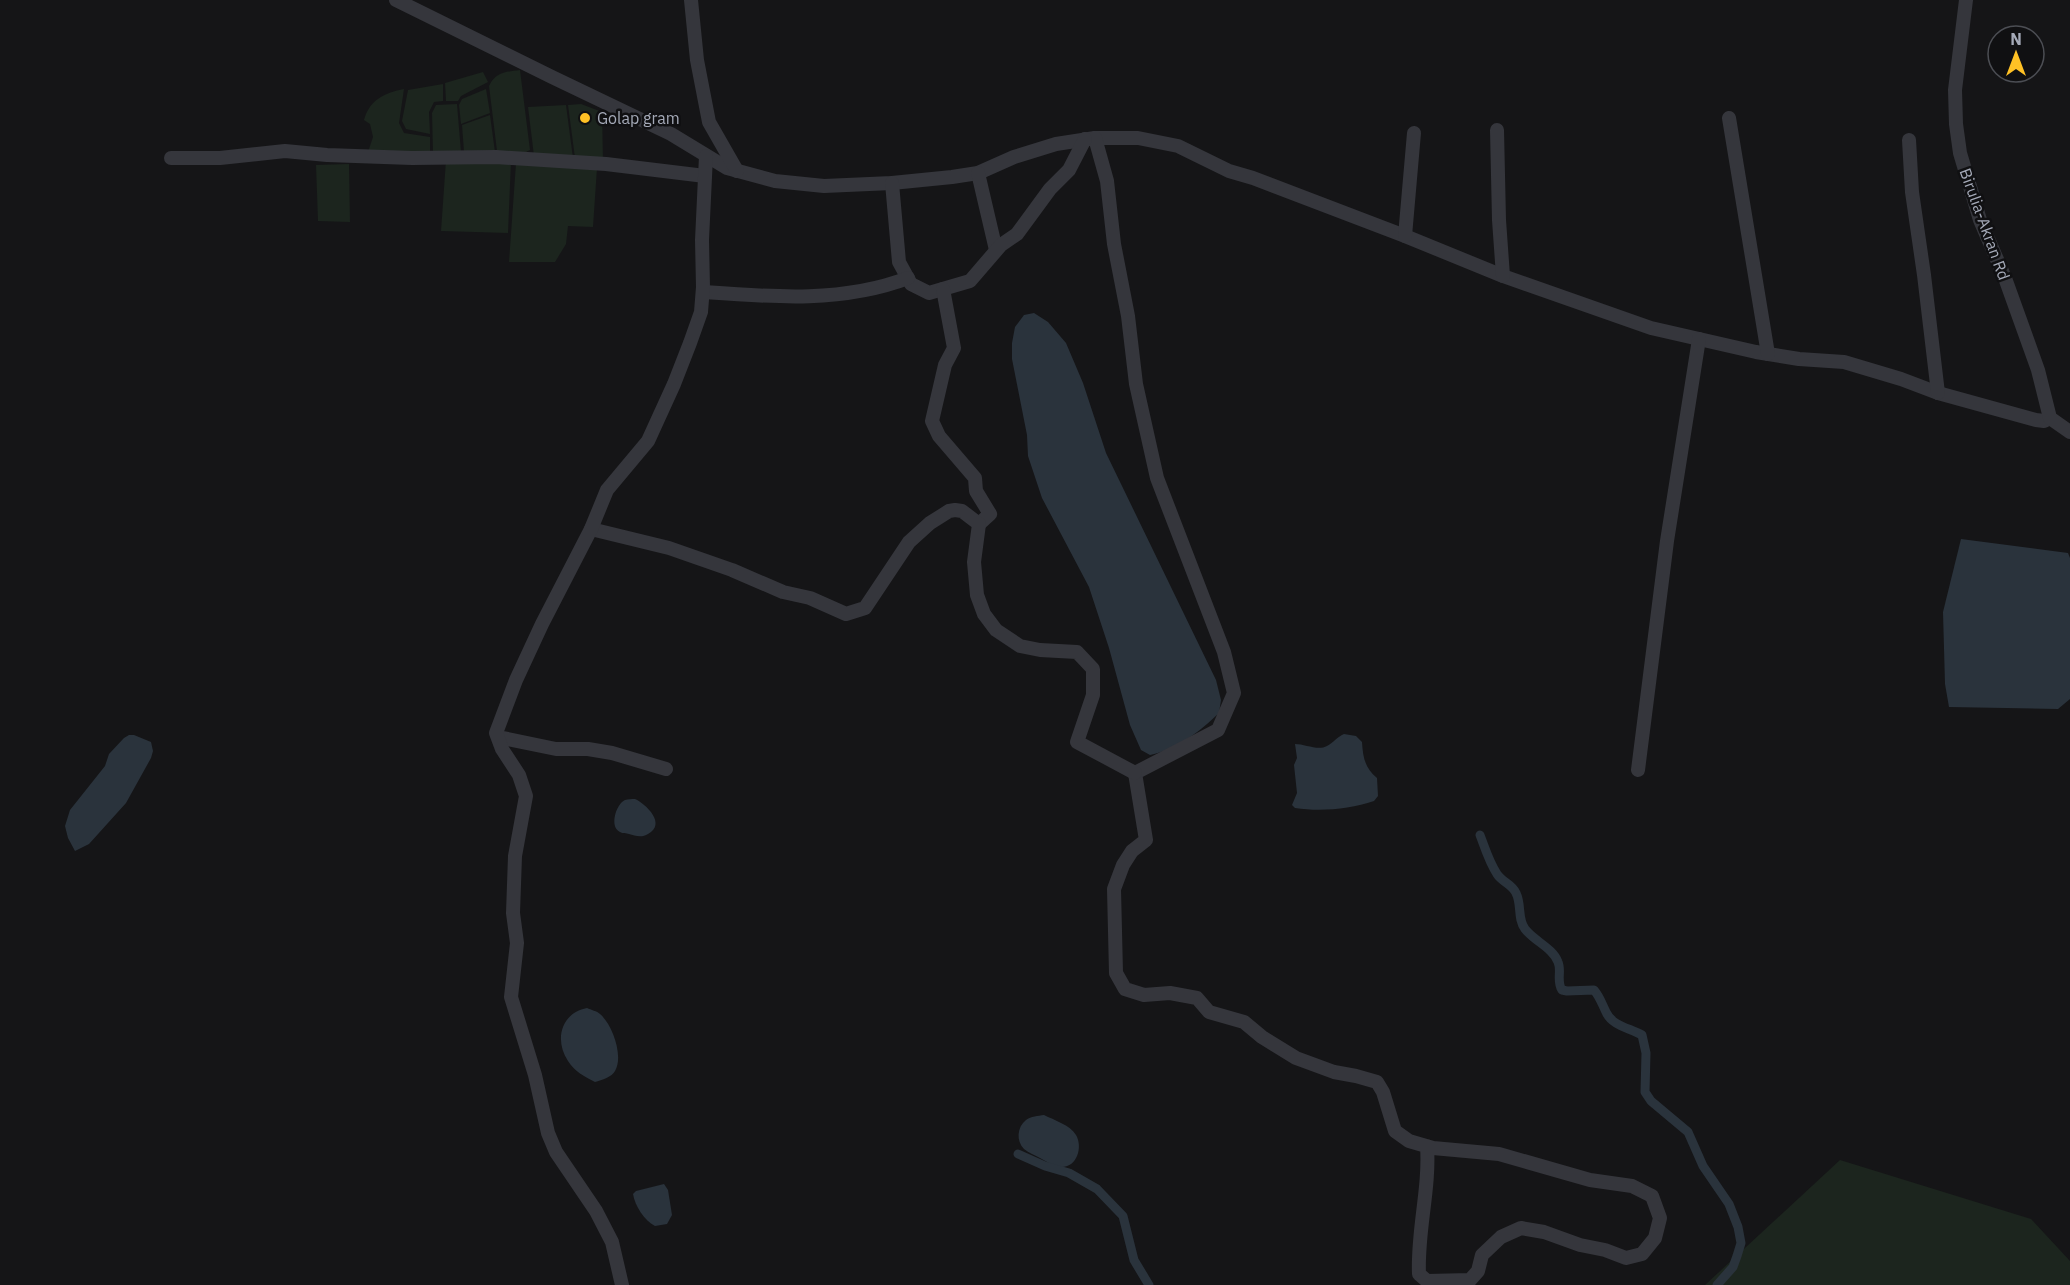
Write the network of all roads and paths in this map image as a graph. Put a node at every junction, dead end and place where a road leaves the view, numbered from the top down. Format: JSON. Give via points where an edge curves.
{"nodes":[{"id":1,"x":396,"y":0,"type":"edge"},
{"id":2,"x":691,"y":0,"type":"edge"},
{"id":3,"x":1966,"y":0,"type":"edge"},
{"id":4,"x":1729,"y":118,"type":"dead end"},
{"id":5,"x":1497,"y":130,"type":"dead end"},
{"id":6,"x":1414,"y":133,"type":"dead end"},
{"id":7,"x":1090,"y":139,"type":"junction"},
{"id":8,"x":1909,"y":140,"type":"dead end"},
{"id":9,"x":706,"y":156,"type":"junction"},
{"id":10,"x":171,"y":158,"type":"dead end"},
{"id":11,"x":737,"y":171,"type":"junction"},
{"id":12,"x":978,"y":173,"type":"junction"},
{"id":13,"x":705,"y":176,"type":"junction"},
{"id":14,"x":892,"y":183,"type":"junction"},
{"id":15,"x":1406,"y":236,"type":"junction"},
{"id":16,"x":996,"y":250,"type":"junction"},
{"id":17,"x":1503,"y":276,"type":"junction"},
{"id":18,"x":908,"y":278,"type":"junction"},
{"id":19,"x":943,"y":289,"type":"junction"},
{"id":20,"x":703,"y":292,"type":"junction"},
{"id":21,"x":1699,"y":339,"type":"junction"},
{"id":22,"x":1768,"y":354,"type":"junction"},
{"id":23,"x":1938,"y":393,"type":"junction"},
{"id":24,"x":2050,"y":418,"type":"junction"},
{"id":25,"x":2070,"y":432,"type":"edge"},
{"id":26,"x":979,"y":524,"type":"junction"},
{"id":27,"x":591,"y":529,"type":"junction"},
{"id":28,"x":498,"y":737,"type":"junction"},
{"id":29,"x":666,"y":769,"type":"dead end"},
{"id":30,"x":1638,"y":770,"type":"dead end"},
{"id":31,"x":1135,"y":773,"type":"junction"},
{"id":32,"x":1427,"y":1146,"type":"junction"},
{"id":33,"x":622,"y":1285,"type":"edge"}],
"edges":[{"from":1,"to":9,"type":"street","via":[[671,134]]},
{"from":2,"to":11,"type":"street","via":[[697,60],[710,122]]},
{"from":3,"to":24,"type":"street","name":"Birulia-Akran Rd","via":[[1955,90],[1959,153],[1980,220],[2038,370]]},
{"from":4,"to":22,"type":"street"},
{"from":5,"to":17,"type":"street"},
{"from":6,"to":15,"type":"street"},
{"from":7,"to":12,"type":"street","via":[[1056,144]]},
{"from":7,"to":15,"type":"street","via":[[1137,138],[1178,146],[1228,171]]},
{"from":7,"to":16,"type":"street","via":[[1017,234]]},
{"from":7,"to":31,"type":"street","via":[[1107,181],[1136,384],[1157,478],[1224,652],[1234,693],[1218,730]]},
{"from":8,"to":23,"type":"street"},
{"from":9,"to":11,"type":"street"},
{"from":9,"to":13,"type":"street"},
{"from":10,"to":13,"type":"street","via":[[220,158],[285,151],[412,158],[496,157]]},
{"from":11,"to":14,"type":"street","via":[[775,181],[824,186]]},
{"from":12,"to":14,"type":"street"},
{"from":12,"to":16,"type":"street"},
{"from":13,"to":20,"type":"street"},
{"from":14,"to":18,"type":"street","via":[[899,262]]},
{"from":15,"to":17,"type":"street"},
{"from":16,"to":19,"type":"street","via":[[970,281]]},
{"from":17,"to":21,"type":"street","via":[[1651,328]]},
{"from":18,"to":19,"type":"street","via":[[911,284],[929,293]]},
{"from":18,"to":20,"type":"street","via":[[879,288],[824,296]]},
{"from":19,"to":26,"type":"street","via":[[954,348],[945,364],[932,421],[939,436],[975,478],[976,490],[990,514]]},
{"from":20,"to":27,"type":"street","via":[[701,312],[690,343],[648,441],[607,490]]},
{"from":21,"to":22,"type":"street"},
{"from":21,"to":30,"type":"street","via":[[1667,541]]},
{"from":22,"to":23,"type":"street","via":[[1844,362]]},
{"from":23,"to":24,"type":"street","via":[[2036,420]]},
{"from":24,"to":25,"type":"street"},
{"from":26,"to":27,"type":"street","via":[[955,510],[930,523],[909,542],[865,608],[846,614],[690,555]]},
{"from":26,"to":31,"type":"street","via":[[974,562],[977,595],[984,614],[996,630],[1020,646],[1077,652],[1093,669],[1093,695],[1077,742]]},
{"from":27,"to":28,"type":"street","via":[[520,671],[496,733]]},
{"from":28,"to":29,"type":"street","via":[[556,749],[588,748]]},
{"from":28,"to":33,"type":"street","via":[[526,796],[515,856],[513,913],[517,943],[511,997],[548,1133],[612,1242]]},
{"from":31,"to":32,"type":"street","via":[[1146,840],[1132,851],[1114,889],[1116,973],[1125,989],[1144,995],[1170,993],[1197,998],[1209,1012],[1244,1022],[1296,1058],[1377,1082],[1395,1131],[1409,1141]]},
{"from":32,"to":32,"type":"street","via":[[1499,1154],[1590,1180],[1632,1186],[1652,1196],[1660,1218],[1655,1238],[1642,1254],[1626,1258],[1521,1228],[1501,1237],[1482,1255],[1478,1271],[1470,1280],[1427,1281],[1419,1274],[1418,1251],[1428,1179]]}]}
